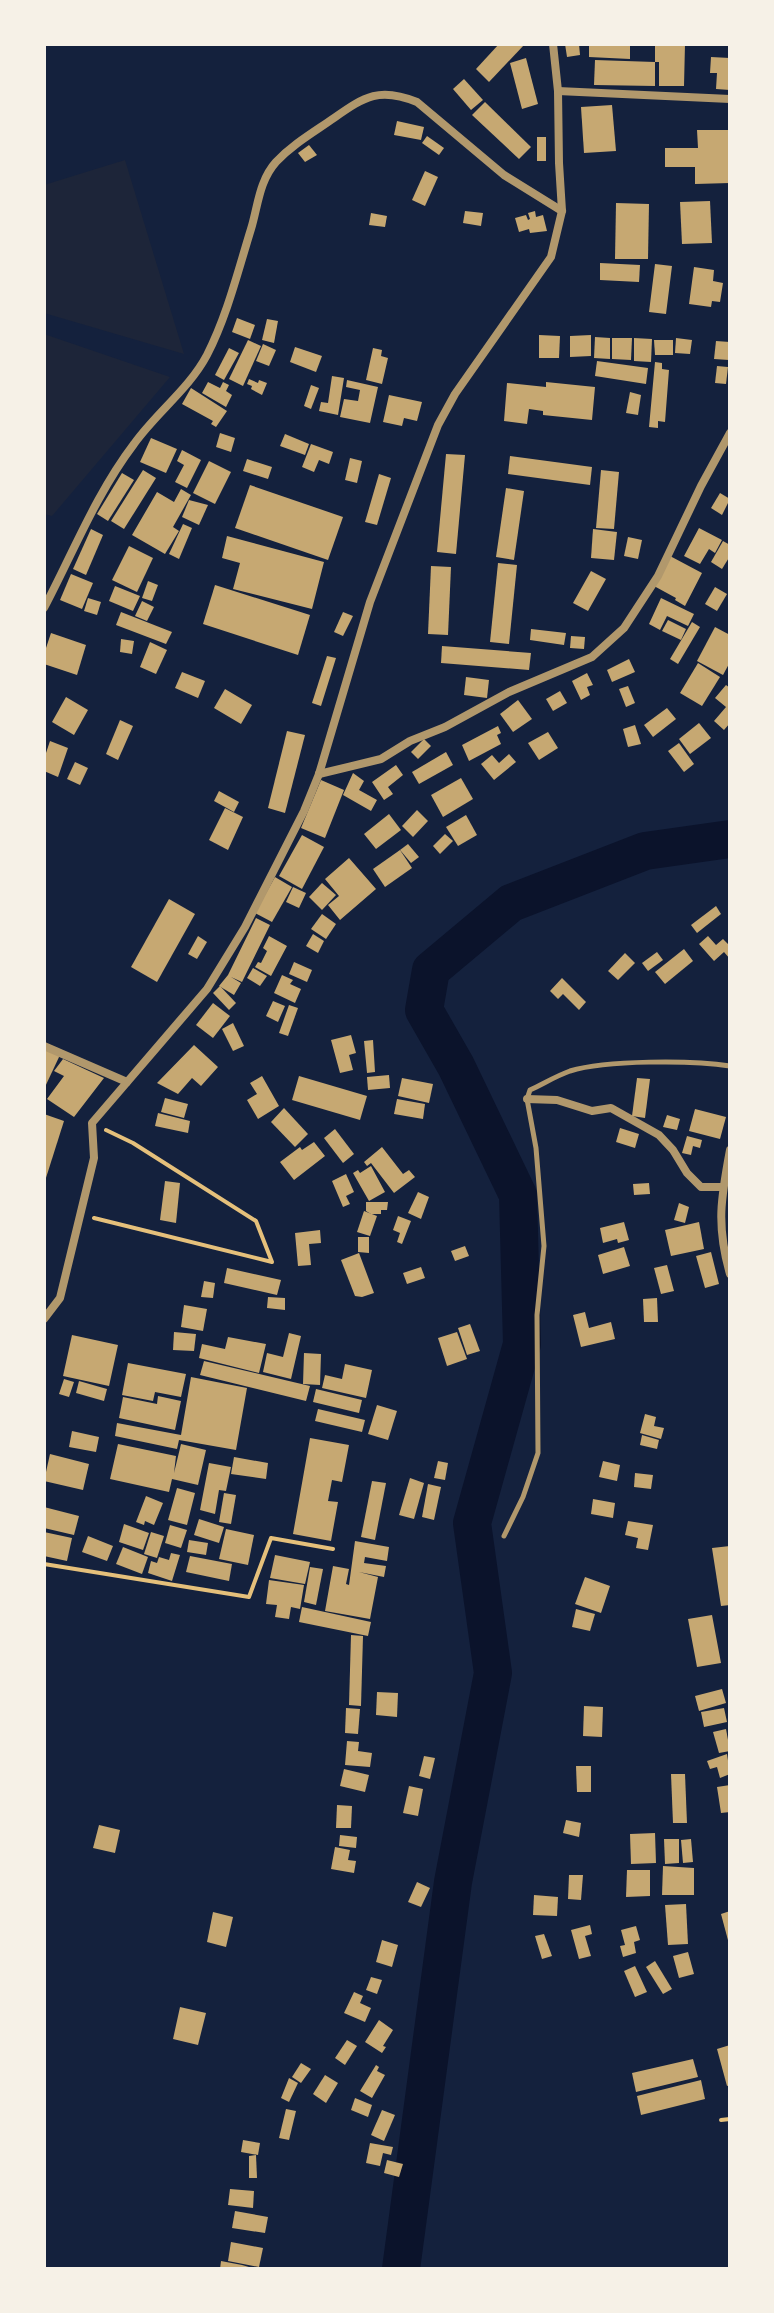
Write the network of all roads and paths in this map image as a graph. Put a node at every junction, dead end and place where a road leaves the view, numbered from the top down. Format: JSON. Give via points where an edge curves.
{"nodes":[{"id":1,"x":553,"y":44,"type":"edge"},
{"id":2,"x":558,"y":91,"type":"junction"},
{"id":3,"x":730,"y":99,"type":"edge"},
{"id":4,"x":562,"y":211,"type":"junction"},
{"id":5,"x":730,"y":433,"type":"edge"},
{"id":6,"x":44,"y":608,"type":"edge"},
{"id":7,"x":319,"y":774,"type":"junction"},
{"id":8,"x":44,"y":1046,"type":"edge"},
{"id":9,"x":730,"y":1066,"type":"edge"},
{"id":10,"x":127,"y":1082,"type":"junction"},
{"id":11,"x":527,"y":1099,"type":"junction"},
{"id":12,"x":92,"y":1123,"type":"junction"},
{"id":13,"x":730,"y":1150,"type":"edge"},
{"id":14,"x":723,"y":1187,"type":"junction"},
{"id":15,"x":80,"y":1214,"type":"junction"},
{"id":16,"x":730,"y":1274,"type":"edge"},
{"id":17,"x":44,"y":1319,"type":"edge"},
{"id":18,"x":504,"y":1536,"type":"dead end"},
{"id":19,"x":333,"y":1549,"type":"dead end"},
{"id":20,"x":44,"y":1564,"type":"edge"},
{"id":21,"x":730,"y":2119,"type":"edge"},
{"id":22,"x":721,"y":2120,"type":"dead end"}],
"edges":[{"from":1,"to":2,"type":"street"},
{"from":2,"to":3,"type":"street"},
{"from":2,"to":4,"type":"street"},
{"from":4,"to":6,"type":"street","via":[[504,175],[417,102],[399,95],[382,93],[359,100],[294,146],[262,184],[207,355],[101,490]]},
{"from":4,"to":7,"type":"street","via":[[551,257],[438,425],[370,602]]},
{"from":5,"to":7,"type":"street","via":[[658,576],[624,628],[592,657],[509,692],[381,759]]},
{"from":7,"to":10,"type":"street","via":[[215,977]]},
{"from":8,"to":10,"type":"street"},
{"from":9,"to":11,"type":"lane","via":[[690,1062],[570,1071],[530,1090]]},
{"from":10,"to":12,"type":"street"},
{"from":11,"to":14,"type":"street","via":[[557,1100],[592,1111],[611,1108],[659,1135],[701,1187]]},
{"from":11,"to":18,"type":"lane","via":[[544,1246],[537,1315],[538,1453]]},
{"from":12,"to":15,"type":"street","via":[[94,1158]]},
{"from":12,"to":15,"type":"path","via":[[256,1221],[272,1262]]},
{"from":13,"to":14,"type":"street"},
{"from":14,"to":16,"type":"street","via":[[719,1220]]},
{"from":15,"to":17,"type":"street","via":[[60,1298]]},
{"from":19,"to":20,"type":"path","via":[[271,1538],[249,1597]]},
{"from":21,"to":22,"type":"path"}]}
